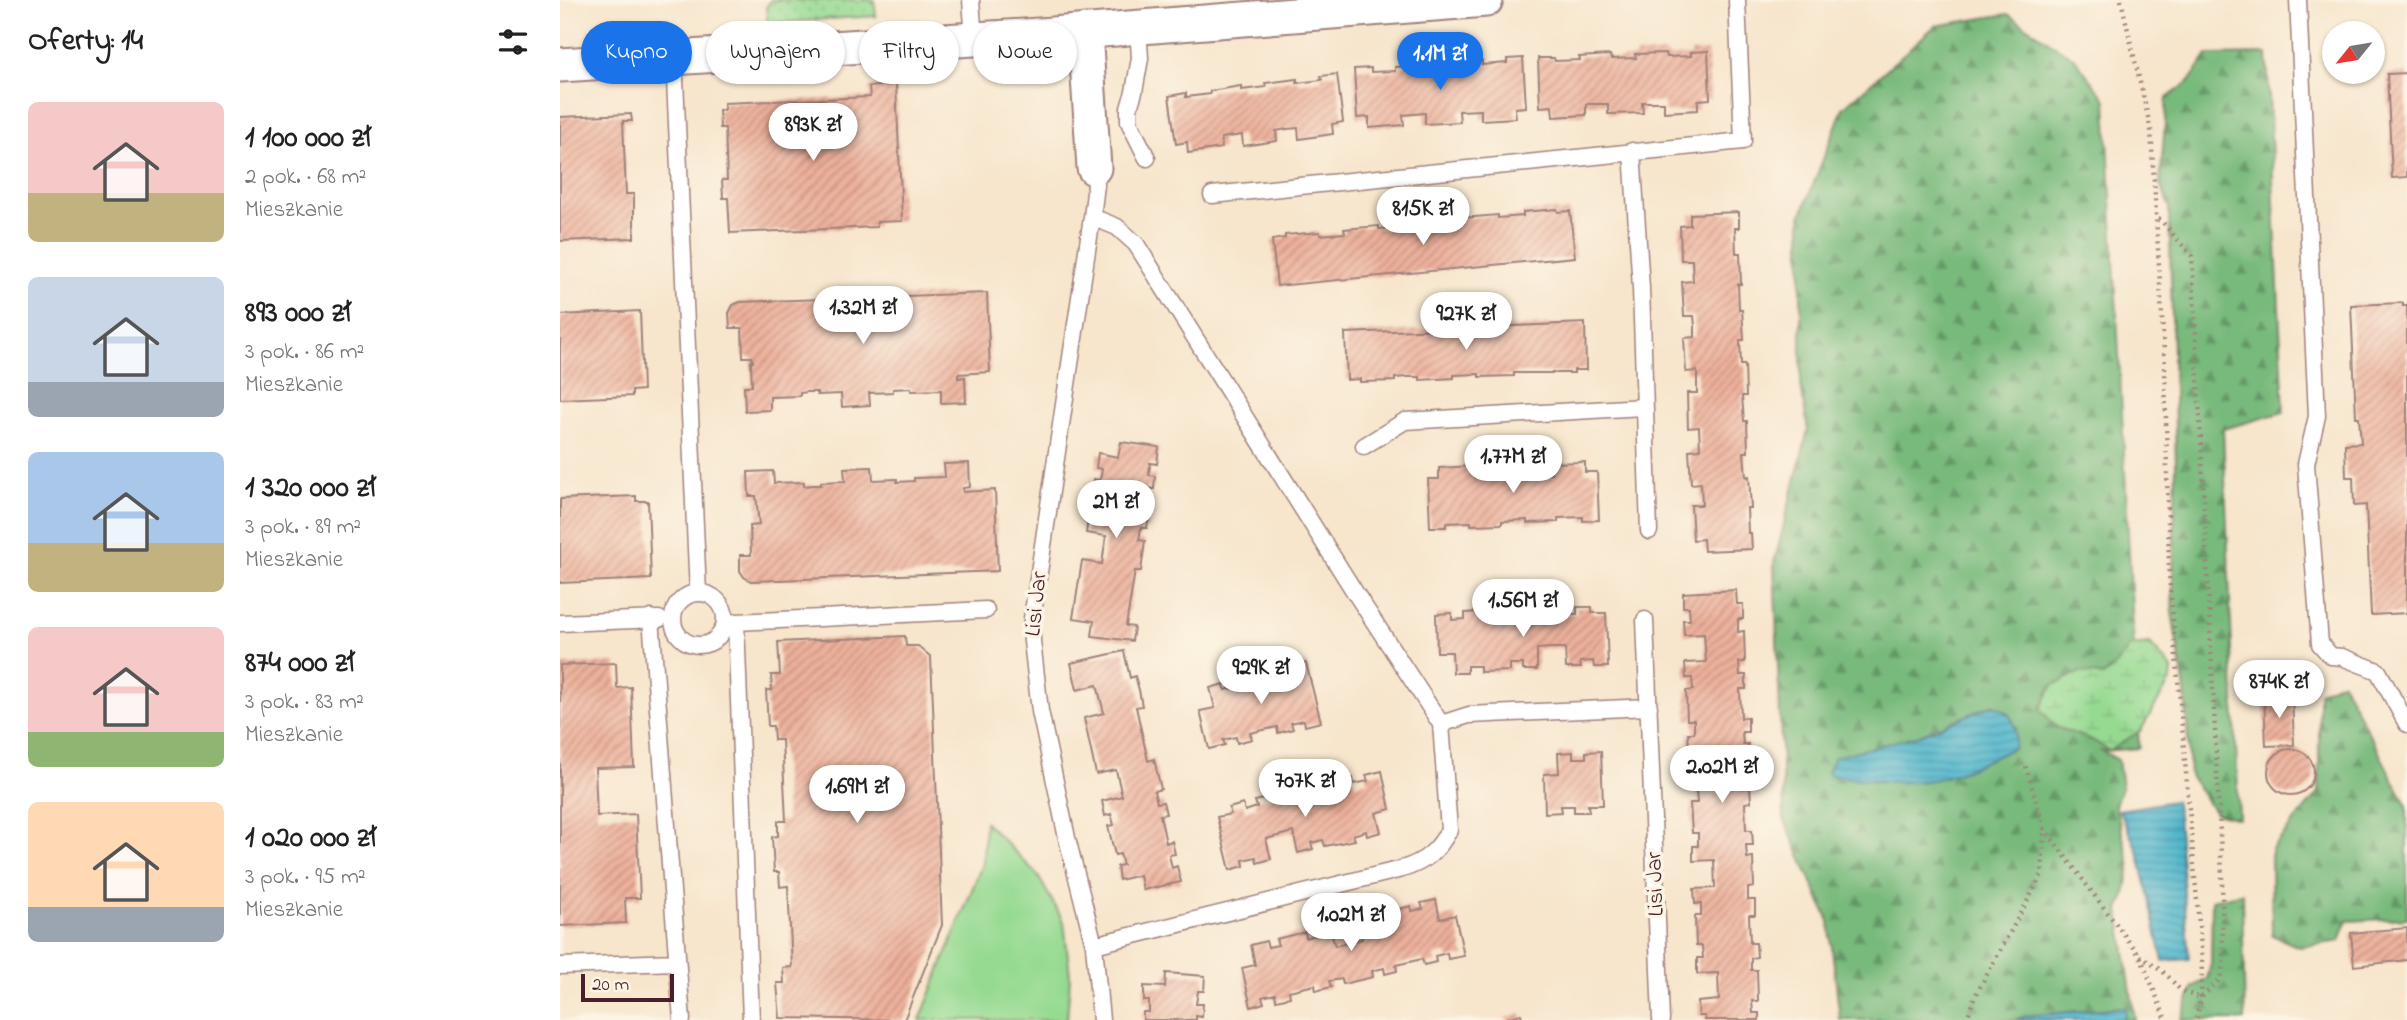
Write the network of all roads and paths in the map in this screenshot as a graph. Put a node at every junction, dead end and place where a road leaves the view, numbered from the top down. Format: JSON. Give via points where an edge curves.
{"nodes":[{"id":1,"x":971,"y":0,"type":"edge"},
{"id":2,"x":1486,"y":0,"type":"edge"},
{"id":3,"x":1737,"y":0,"type":"edge"},
{"id":4,"x":2121,"y":0,"type":"edge"},
{"id":5,"x":2298,"y":0,"type":"edge"},
{"id":6,"x":973,"y":26,"type":"edge"},
{"id":7,"x":1138,"y":27,"type":"junction"},
{"id":8,"x":1085,"y":31,"type":"junction"},
{"id":9,"x":1077,"y":32,"type":"edge"},
{"id":10,"x":973,"y":39,"type":"edge"},
{"id":11,"x":692,"y":56,"type":"edge"},
{"id":12,"x":581,"y":64,"type":"edge"},
{"id":13,"x":560,"y":65,"type":"edge"},
{"id":14,"x":675,"y":84,"type":"edge"},
{"id":15,"x":1632,"y":151,"type":"junction"},
{"id":16,"x":1147,"y":158,"type":"dead end"},
{"id":17,"x":1094,"y":168,"type":"joint"},
{"id":18,"x":1212,"y":195,"type":"dead end"},
{"id":19,"x":2157,"y":216,"type":"junction"},
{"id":20,"x":1092,"y":217,"type":"junction"},
{"id":21,"x":1643,"y":407,"type":"junction"},
{"id":22,"x":1364,"y":446,"type":"dead end"},
{"id":23,"x":1649,"y":531,"type":"dead end"},
{"id":24,"x":698,"y":593,"type":"junction"},
{"id":25,"x":986,"y":610,"type":"dead end"},
{"id":26,"x":651,"y":618,"type":"junction"},
{"id":27,"x":1645,"y":620,"type":"dead end"},
{"id":28,"x":672,"y":621,"type":"junction"},
{"id":29,"x":560,"y":622,"type":"edge"},
{"id":30,"x":731,"y":624,"type":"junction"},
{"id":31,"x":1649,"y":706,"type":"junction"},
{"id":32,"x":2407,"y":723,"type":"edge"},
{"id":33,"x":1441,"y":724,"type":"junction"},
{"id":34,"x":2025,"y":764,"type":"dead end"},
{"id":35,"x":2043,"y":827,"type":"junction"},
{"id":36,"x":1094,"y":945,"type":"junction"},
{"id":37,"x":2140,"y":956,"type":"junction"},
{"id":38,"x":677,"y":962,"type":"junction"},
{"id":39,"x":560,"y":966,"type":"edge"},
{"id":40,"x":2201,"y":998,"type":"junction"},
{"id":41,"x":682,"y":1020,"type":"edge"},
{"id":42,"x":751,"y":1020,"type":"edge"},
{"id":43,"x":1101,"y":1020,"type":"edge"},
{"id":44,"x":1661,"y":1020,"type":"edge"},
{"id":45,"x":1967,"y":1020,"type":"edge"},
{"id":46,"x":2166,"y":1020,"type":"edge"},
{"id":47,"x":2196,"y":1020,"type":"edge"}],
"edges":[{"from":1,"to":6,"type":"lane"},
{"from":2,"to":7,"type":"street","via":[[1248,11]]},
{"from":3,"to":15,"type":"lane","via":[[1743,141]]},
{"from":4,"to":19,"type":"path","via":[[2151,130]]},
{"from":5,"to":32,"type":"lane","via":[[2317,416],[2306,464],[2320,644],[2331,656],[2378,671]]},
{"from":7,"to":8,"type":"street"},
{"from":7,"to":16,"type":"lane","via":[[1140,58],[1129,122]]},
{"from":8,"to":9,"type":"street"},
{"from":8,"to":17,"type":"street","name":"Lisi Jar"},
{"from":10,"to":11,"type":"street"},
{"from":12,"to":13,"type":"street"},
{"from":14,"to":24,"type":"lane"},
{"from":15,"to":18,"type":"lane"},
{"from":15,"to":21,"type":"lane"},
{"from":17,"to":20,"type":"lane","name":"Lisi Jar"},
{"from":19,"to":40,"type":"path","via":[[2169,574],[2198,904]]},
{"from":19,"to":40,"type":"path","via":[[2192,256],[2222,874],[2223,965],[2220,979]]},
{"from":20,"to":33,"type":"lane","via":[[1117,227],[1136,244]]},
{"from":20,"to":36,"type":"lane","name":"Lisi Jar","via":[[1032,641],[1040,711]]},
{"from":21,"to":22,"type":"lane","via":[[1405,421]]},
{"from":21,"to":23,"type":"lane"},
{"from":24,"to":28,"type":"lane","via":[[682,598]]},
{"from":24,"to":30,"type":"lane","via":[[720,603]]},
{"from":25,"to":30,"type":"lane"},
{"from":26,"to":28,"type":"lane"},
{"from":26,"to":29,"type":"lane"},
{"from":26,"to":38,"type":"lane"},
{"from":27,"to":31,"type":"lane","name":"Lisi Jar"},
{"from":28,"to":30,"type":"lane","via":[[678,636],[700,646],[716,640]]},
{"from":30,"to":42,"type":"lane"},
{"from":31,"to":33,"type":"lane","via":[[1469,715]]},
{"from":31,"to":44,"type":"lane","name":"Lisi Jar"},
{"from":33,"to":36,"type":"lane","via":[[1449,830],[1430,856],[1402,869]]},
{"from":34,"to":35,"type":"path"},
{"from":35,"to":37,"type":"path"},
{"from":35,"to":45,"type":"path","via":[[2042,874],[1973,1000]]},
{"from":36,"to":43,"type":"lane","name":"Lisi Jar"},
{"from":37,"to":40,"type":"path","via":[[2181,991]]},
{"from":37,"to":46,"type":"path"},
{"from":38,"to":39,"type":"lane"},
{"from":38,"to":41,"type":"lane"},
{"from":40,"to":47,"type":"path"}]}
